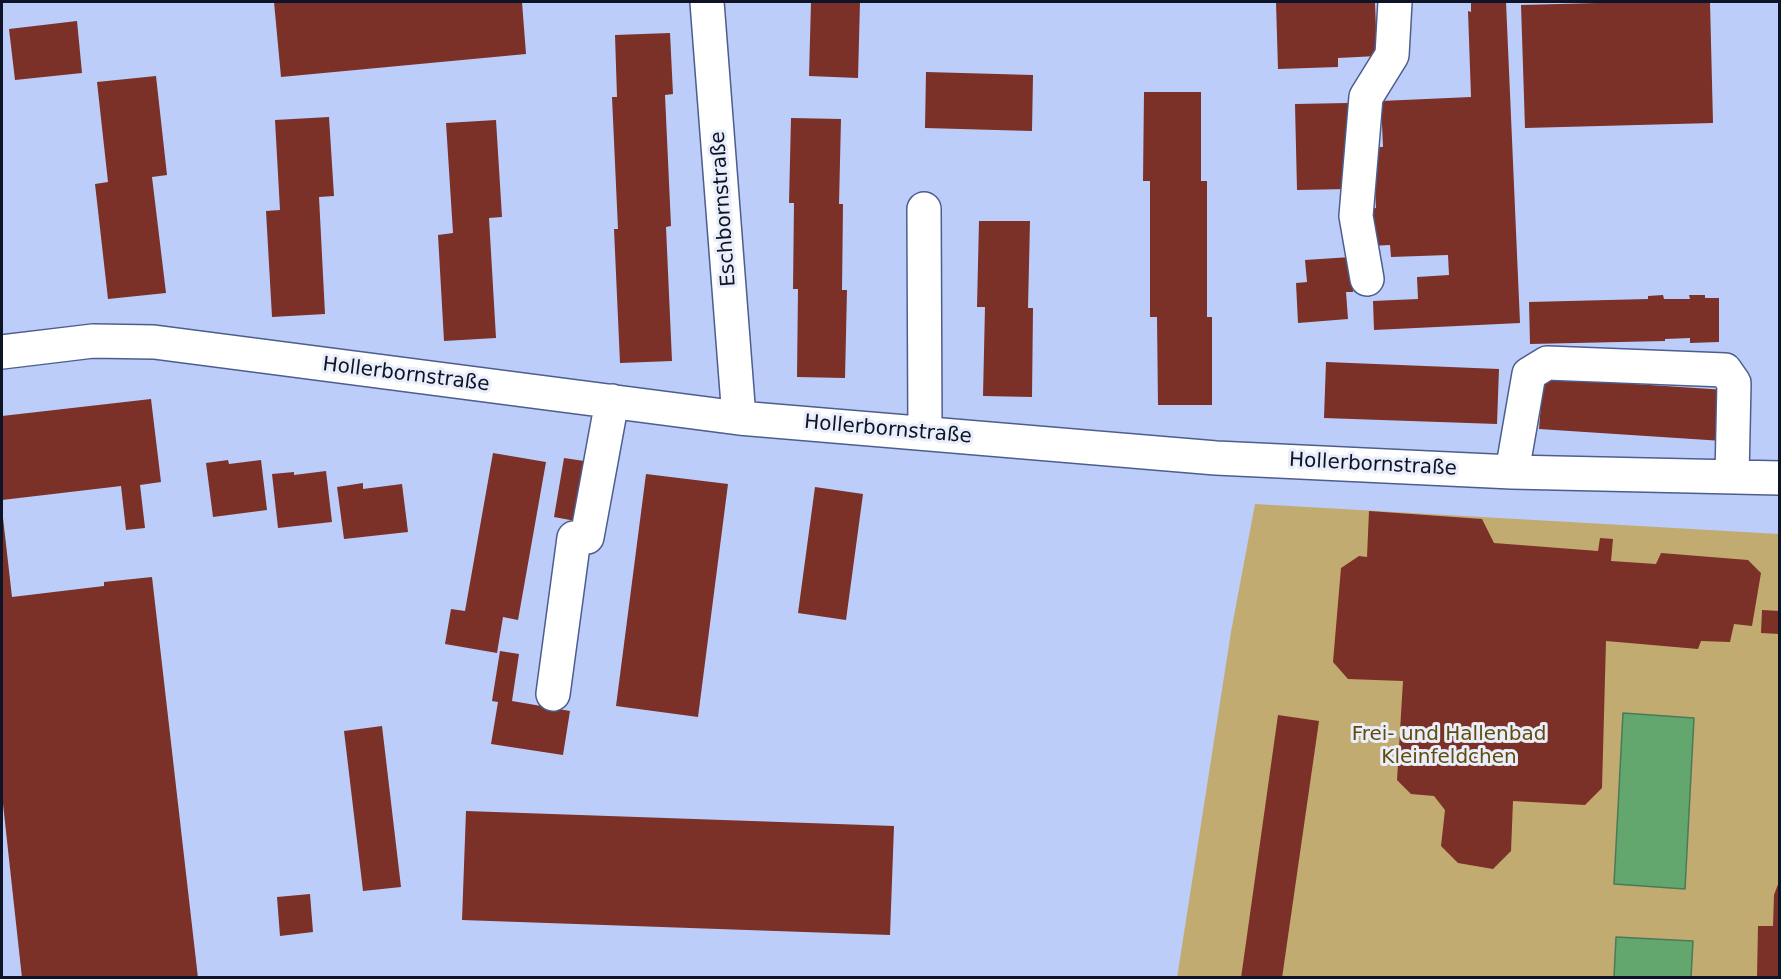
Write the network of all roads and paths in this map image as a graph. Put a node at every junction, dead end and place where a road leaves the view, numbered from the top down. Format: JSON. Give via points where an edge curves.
{"nodes":[{"id":1,"x":707,"y":2,"type":"edge"},
{"id":2,"x":1395,"y":2,"type":"edge"},
{"id":3,"x":924,"y":209,"type":"dead end"},
{"id":4,"x":1367,"y":279,"type":"dead end"},
{"id":5,"x":2,"y":352,"type":"edge"},
{"id":6,"x":612,"y":401,"type":"junction"},
{"id":7,"x":739,"y":418,"type":"junction"},
{"id":8,"x":926,"y":433,"type":"junction"},
{"id":9,"x":1512,"y":472,"type":"junction"},
{"id":10,"x":1732,"y":477,"type":"junction"},
{"id":11,"x":1779,"y":478,"type":"edge"},
{"id":12,"x":553,"y":694,"type":"dead end"}],
"edges":[{"from":1,"to":7,"type":"street","name":"Eschbornstraße"},
{"from":2,"to":4,"type":"street","via":[[1392,55],[1366,97],[1356,216]]},
{"from":3,"to":8,"type":"street"},
{"from":5,"to":6,"type":"street","name":"Hollerbornstraße","via":[[93,341],[154,342]]},
{"from":6,"to":7,"type":"street","name":"Hollerbornstraße"},
{"from":6,"to":12,"type":"street","via":[[587,537],[574,538]]},
{"from":7,"to":8,"type":"street","name":"Hollerbornstraße"},
{"from":8,"to":9,"type":"street","name":"Hollerbornstraße","via":[[1216,458]]},
{"from":9,"to":10,"type":"street","name":"Hollerbornstraße"},
{"from":9,"to":10,"type":"street","via":[[1529,374],[1546,363],[1725,370],[1734,383]]},
{"from":10,"to":11,"type":"street","name":"Hollerbornstraße"}]}
